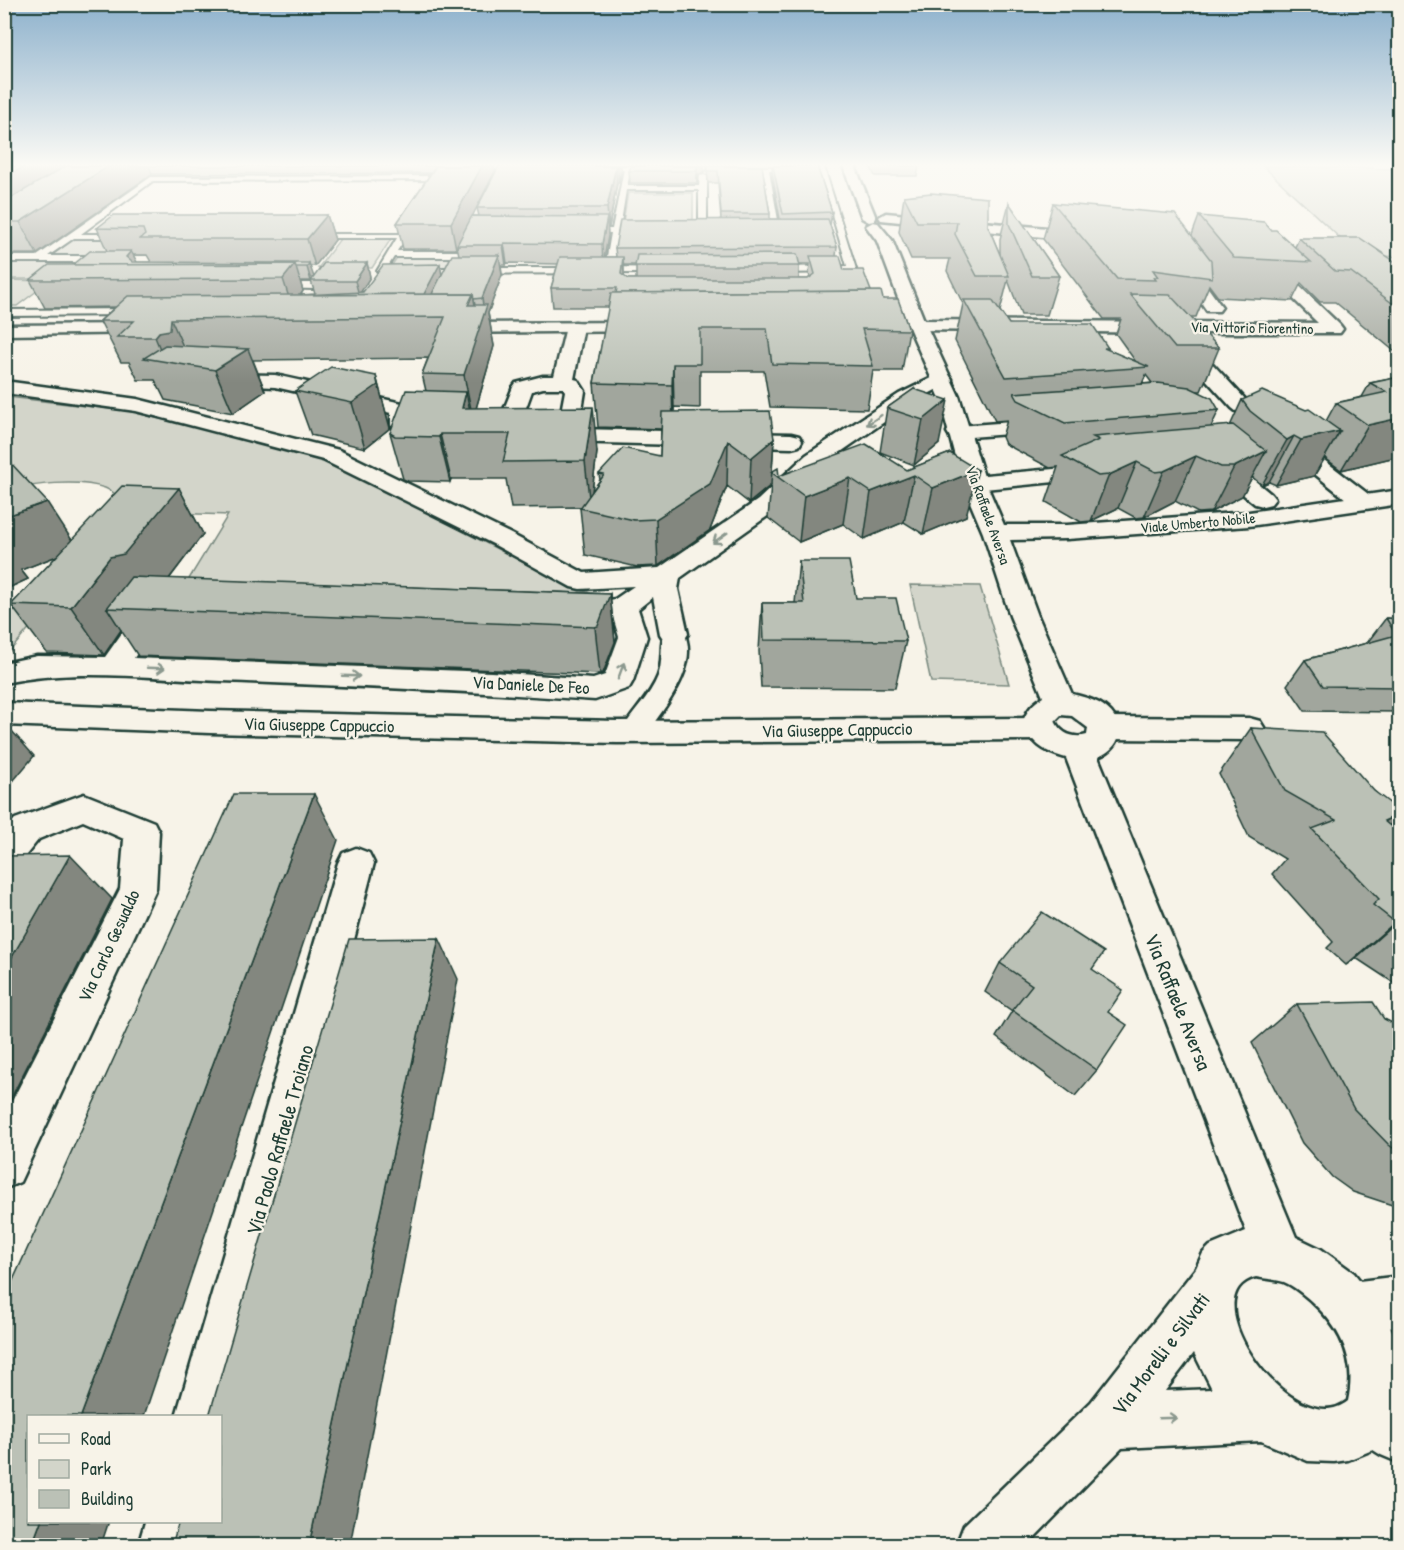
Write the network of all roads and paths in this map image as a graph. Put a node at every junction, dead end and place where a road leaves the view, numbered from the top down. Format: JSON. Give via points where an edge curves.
{"nodes":[{"id":1,"x":69,"y":238,"type":"edge"},
{"id":2,"x":401,"y":238,"type":"edge"},
{"id":3,"x":614,"y":238,"type":"edge"},
{"id":4,"x":843,"y":238,"type":"edge"},
{"id":5,"x":884,"y":238,"type":"edge"},
{"id":6,"x":1097,"y":238,"type":"edge"},
{"id":7,"x":1110,"y":239,"type":"edge"},
{"id":8,"x":1191,"y":247,"type":"edge"},
{"id":9,"x":391,"y":254,"type":"junction"},
{"id":10,"x":1281,"y":255,"type":"edge"},
{"id":11,"x":4,"y":259,"type":"edge"},
{"id":12,"x":39,"y":259,"type":"junction"},
{"id":13,"x":609,"y":270,"type":"junction"},
{"id":14,"x":632,"y":270,"type":"junction"},
{"id":15,"x":666,"y":270,"type":"edge"},
{"id":16,"x":768,"y":270,"type":"edge"},
{"id":17,"x":801,"y":270,"type":"junction"},
{"id":18,"x":160,"y":271,"type":"edge"},
{"id":19,"x":370,"y":271,"type":"dead end"},
{"id":20,"x":381,"y":271,"type":"junction"},
{"id":21,"x":450,"y":275,"type":"junction"},
{"id":22,"x":375,"y":281,"type":"edge"},
{"id":23,"x":631,"y":281,"type":"edge"},
{"id":24,"x":804,"y":281,"type":"edge"},
{"id":25,"x":269,"y":286,"type":"edge"},
{"id":26,"x":314,"y":286,"type":"edge"},
{"id":27,"x":41,"y":300,"type":"edge"},
{"id":28,"x":1006,"y":305,"type":"edge"},
{"id":29,"x":1213,"y":307,"type":"edge"},
{"id":30,"x":143,"y":312,"type":"edge"},
{"id":31,"x":4,"y":313,"type":"edge"},
{"id":32,"x":25,"y":313,"type":"junction"},
{"id":33,"x":905,"y":325,"type":"junction"},
{"id":34,"x":1014,"y":325,"type":"junction"},
{"id":35,"x":669,"y":326,"type":"edge"},
{"id":36,"x":575,"y":327,"type":"junction"},
{"id":37,"x":1169,"y":327,"type":"junction"},
{"id":38,"x":432,"y":328,"type":"edge"},
{"id":39,"x":171,"y":329,"type":"edge"},
{"id":40,"x":4,"y":330,"type":"edge"},
{"id":41,"x":942,"y":379,"type":"junction"},
{"id":42,"x":197,"y":380,"type":"edge"},
{"id":43,"x":563,"y":382,"type":"junction"},
{"id":44,"x":12,"y":388,"type":"dead end"},
{"id":45,"x":1072,"y":423,"type":"edge"},
{"id":46,"x":449,"y":427,"type":"edge"},
{"id":47,"x":484,"y":428,"type":"edge"},
{"id":48,"x":507,"y":429,"type":"junction"},
{"id":49,"x":958,"y":432,"type":"junction"},
{"id":50,"x":567,"y":435,"type":"junction"},
{"id":51,"x":791,"y":441,"type":"dead end"},
{"id":52,"x":1206,"y":456,"type":"edge"},
{"id":53,"x":1125,"y":470,"type":"edge"},
{"id":54,"x":974,"y":483,"type":"junction"},
{"id":55,"x":1400,"y":497,"type":"edge"},
{"id":56,"x":1263,"y":499,"type":"joint"},
{"id":57,"x":1364,"y":502,"type":"junction"},
{"id":58,"x":1282,"y":515,"type":"junction"},
{"id":59,"x":995,"y":532,"type":"junction"},
{"id":60,"x":667,"y":576,"type":"junction"},
{"id":61,"x":623,"y":606,"type":"junction"},
{"id":62,"x":183,"y":613,"type":"edge"},
{"id":63,"x":548,"y":620,"type":"edge"},
{"id":64,"x":674,"y":634,"type":"joint"},
{"id":65,"x":113,"y":667,"type":"junction"},
{"id":66,"x":4,"y":673,"type":"edge"},
{"id":67,"x":1061,"y":704,"type":"junction"},
{"id":68,"x":4,"y":714,"type":"edge"},
{"id":69,"x":1041,"y":729,"type":"junction"},
{"id":70,"x":1249,"y":729,"type":"edge"},
{"id":71,"x":634,"y":732,"type":"junction"},
{"id":72,"x":1092,"y":739,"type":"junction"},
{"id":73,"x":4,"y":856,"type":"edge"},
{"id":74,"x":356,"y":863,"type":"dead end"},
{"id":75,"x":4,"y":1166,"type":"edge"},
{"id":76,"x":1279,"y":1255,"type":"junction"},
{"id":77,"x":1212,"y":1286,"type":"junction"},
{"id":78,"x":1400,"y":1301,"type":"edge"},
{"id":79,"x":1351,"y":1307,"type":"junction"},
{"id":80,"x":1268,"y":1414,"type":"junction"},
{"id":81,"x":203,"y":1415,"type":"edge"},
{"id":82,"x":1110,"y":1421,"type":"junction"},
{"id":83,"x":1385,"y":1427,"type":"edge"},
{"id":84,"x":173,"y":1523,"type":"edge"},
{"id":85,"x":167,"y":1545,"type":"edge"},
{"id":86,"x":985,"y":1545,"type":"edge"}],
"edges":[{"from":1,"to":12,"type":"lane"},
{"from":2,"to":9,"type":"lane"},
{"from":3,"to":13,"type":"lane"},
{"from":4,"to":17,"type":"lane","via":[[852,269],[842,273]]},
{"from":5,"to":33,"type":"street","name":"Via Raffaele Aversa"},
{"from":6,"to":7,"type":"street"},
{"from":8,"to":29,"type":"street","via":[[1169,245]]},
{"from":9,"to":20,"type":"lane"},
{"from":9,"to":21,"type":"lane","via":[[463,250]]},
{"from":10,"to":37,"type":"street","name":"Via Vittorio Fiorentino","via":[[1251,253],[1334,329]]},
{"from":11,"to":12,"type":"lane"},
{"from":12,"to":18,"type":"lane","via":[[151,259],[138,271]]},
{"from":13,"to":14,"type":"lane"},
{"from":13,"to":21,"type":"lane"},
{"from":14,"to":15,"type":"lane"},
{"from":14,"to":23,"type":"lane"},
{"from":16,"to":17,"type":"lane"},
{"from":17,"to":24,"type":"lane"},
{"from":19,"to":20,"type":"lane"},
{"from":20,"to":21,"type":"lane"},
{"from":20,"to":22,"type":"lane"},
{"from":25,"to":26,"type":"lane"},
{"from":27,"to":32,"type":"lane"},
{"from":28,"to":34,"type":"street"},
{"from":30,"to":32,"type":"lane"},
{"from":31,"to":32,"type":"lane"},
{"from":33,"to":34,"type":"street","name":"Via Vittorio Fiorentino"},
{"from":33,"to":41,"type":"street","name":"Via Raffaele Aversa"},
{"from":34,"to":37,"type":"street","name":"Via Vittorio Fiorentino"},
{"from":35,"to":36,"type":"street"},
{"from":36,"to":38,"type":"street"},
{"from":36,"to":43,"type":"street"},
{"from":37,"to":57,"type":"street","via":[[1239,404]]},
{"from":39,"to":40,"type":"street"},
{"from":41,"to":49,"type":"street","name":"Via Raffaele Aversa"},
{"from":41,"to":60,"type":"street","one_way":true,"via":[[906,398],[814,460],[767,505]]},
{"from":42,"to":46,"type":"street","via":[[275,381],[402,409],[402,425]]},
{"from":43,"to":48,"type":"street","via":[[523,387]]},
{"from":43,"to":50,"type":"street","via":[[571,384],[575,391]]},
{"from":44,"to":60,"type":"street","via":[[137,405],[331,455],[580,581]]},
{"from":45,"to":49,"type":"street"},
{"from":47,"to":48,"type":"street"},
{"from":48,"to":50,"type":"street"},
{"from":49,"to":54,"type":"street","name":"Via Raffaele Aversa"},
{"from":50,"to":51,"type":"street"},
{"from":52,"to":56,"type":"street"},
{"from":53,"to":54,"type":"street"},
{"from":54,"to":59,"type":"street","name":"Via Raffaele Aversa"},
{"from":55,"to":57,"type":"street","name":"Viale Umberto Nobile"},
{"from":56,"to":58,"type":"street"},
{"from":57,"to":58,"type":"street","name":"Viale Umberto Nobile"},
{"from":58,"to":59,"type":"street","name":"Viale Umberto Nobile","via":[[1067,532]]},
{"from":59,"to":67,"type":"street","name":"Via Raffaele Aversa","via":[[1024,616]]},
{"from":60,"to":61,"type":"street"},
{"from":60,"to":64,"type":"street","via":[[665,589]]},
{"from":61,"to":63,"type":"street"},
{"from":65,"to":61,"type":"street","name":"Via Daniele De Feo","one_way":true,"via":[[491,682],[595,690],[618,681],[633,637]]},
{"from":62,"to":65,"type":"street","via":[[151,612]]},
{"from":64,"to":71,"type":"street","via":[[676,664],[663,692]]},
{"from":65,"to":66,"type":"street","name":"Via Daniele De Feo","via":[[37,666]]},
{"from":67,"to":69,"type":"street","via":[[1042,711]]},
{"from":67,"to":72,"type":"street","name":"Via Raffaele Aversa","via":[[1093,714]]},
{"from":68,"to":71,"type":"street","name":"Via Giuseppe Cappuccio"},
{"from":69,"to":71,"type":"street","name":"Via Giuseppe Cappuccio"},
{"from":69,"to":72,"type":"street","via":[[1057,743]]},
{"from":70,"to":72,"type":"street"},
{"from":72,"to":76,"type":"street","name":"Via Raffaele Aversa"},
{"from":73,"to":75,"type":"street","name":"Via Carlo Gesualdo","via":[[27,829],[84,807],[142,832],[138,888]]},
{"from":74,"to":81,"type":"street","name":"Via Paolo Raffaele Troiano"},
{"from":76,"to":77,"type":"street","via":[[1256,1253],[1236,1257],[1221,1268]]},
{"from":76,"to":79,"type":"street","via":[[1329,1283]]},
{"from":77,"to":80,"type":"street","via":[[1209,1310],[1213,1336],[1225,1364],[1244,1391]]},
{"from":77,"to":82,"type":"street","name":"Via Morelli e Silvati"},
{"from":78,"to":79,"type":"street"},
{"from":79,"to":83,"type":"street","via":[[1368,1335],[1378,1366],[1378,1393]]},
{"from":82,"to":80,"type":"street","name":"Via Morelli e Silvati","one_way":true},
{"from":80,"to":83,"type":"street","via":[[1298,1430],[1327,1436]]},
{"from":82,"to":86,"type":"street","name":"Via Morelli e Silvati"},
{"from":84,"to":85,"type":"street"}]}
